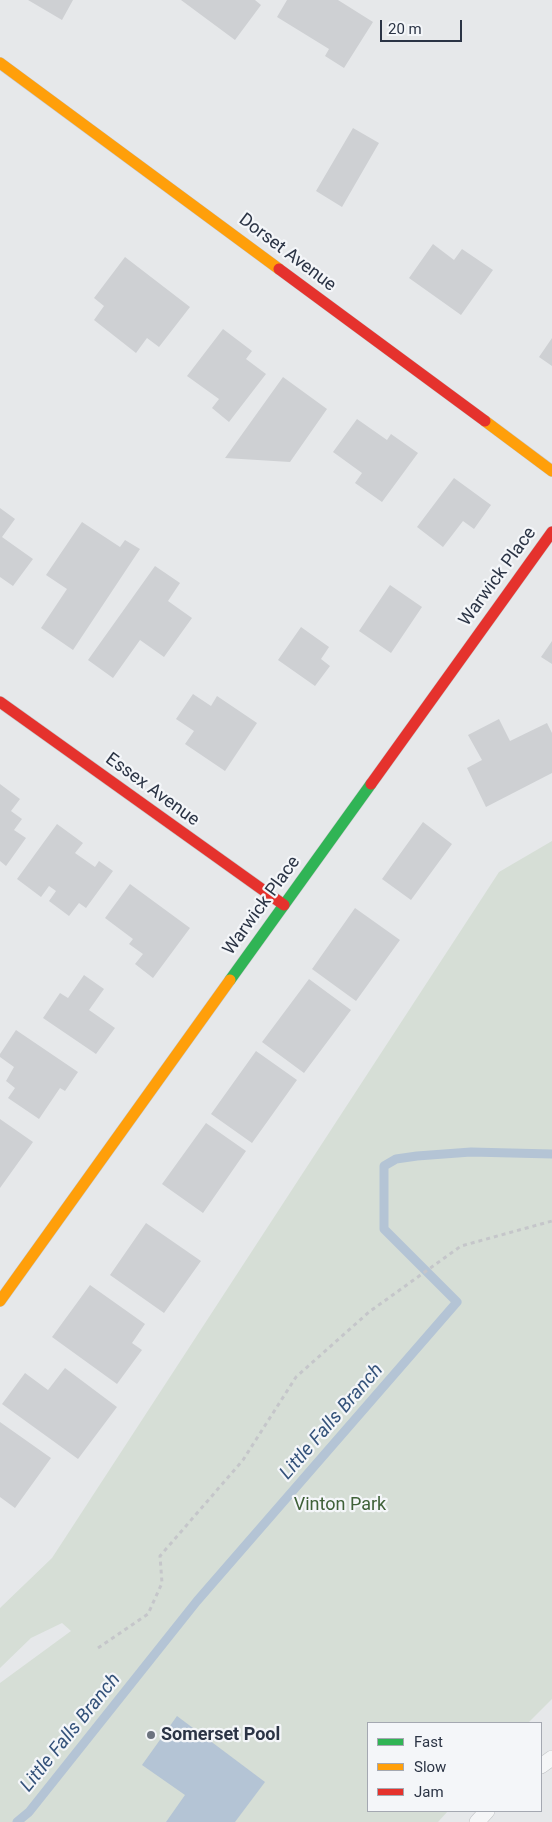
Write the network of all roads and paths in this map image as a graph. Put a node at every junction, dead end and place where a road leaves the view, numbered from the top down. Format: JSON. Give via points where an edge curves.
{"nodes":[{"id":1,"x":0,"y":63,"type":"edge"},
{"id":2,"x":552,"y":471,"type":"edge"},
{"id":3,"x":552,"y":532,"type":"edge"},
{"id":4,"x":0,"y":702,"type":"edge"},
{"id":5,"x":284,"y":905,"type":"junction"},
{"id":6,"x":552,"y":1221,"type":"edge"},
{"id":7,"x":0,"y":1301,"type":"edge"},
{"id":8,"x":98,"y":1648,"type":"dead end"},
{"id":9,"x":485,"y":1812,"type":"edge"},
{"id":10,"x":477,"y":1822,"type":"edge"}],
"edges":[{"from":1,"to":2,"type":"street","name":"Dorset Avenue"},
{"from":3,"to":5,"type":"street","name":"Warwick Place"},
{"from":4,"to":5,"type":"street","name":"Essex Avenue"},
{"from":5,"to":7,"type":"street","name":"Warwick Place"},
{"from":6,"to":8,"type":"path","via":[[461,1246],[369,1312],[296,1377],[243,1460],[160,1556],[162,1583],[148,1614]]},
{"from":9,"to":10,"type":"lane"}]}
